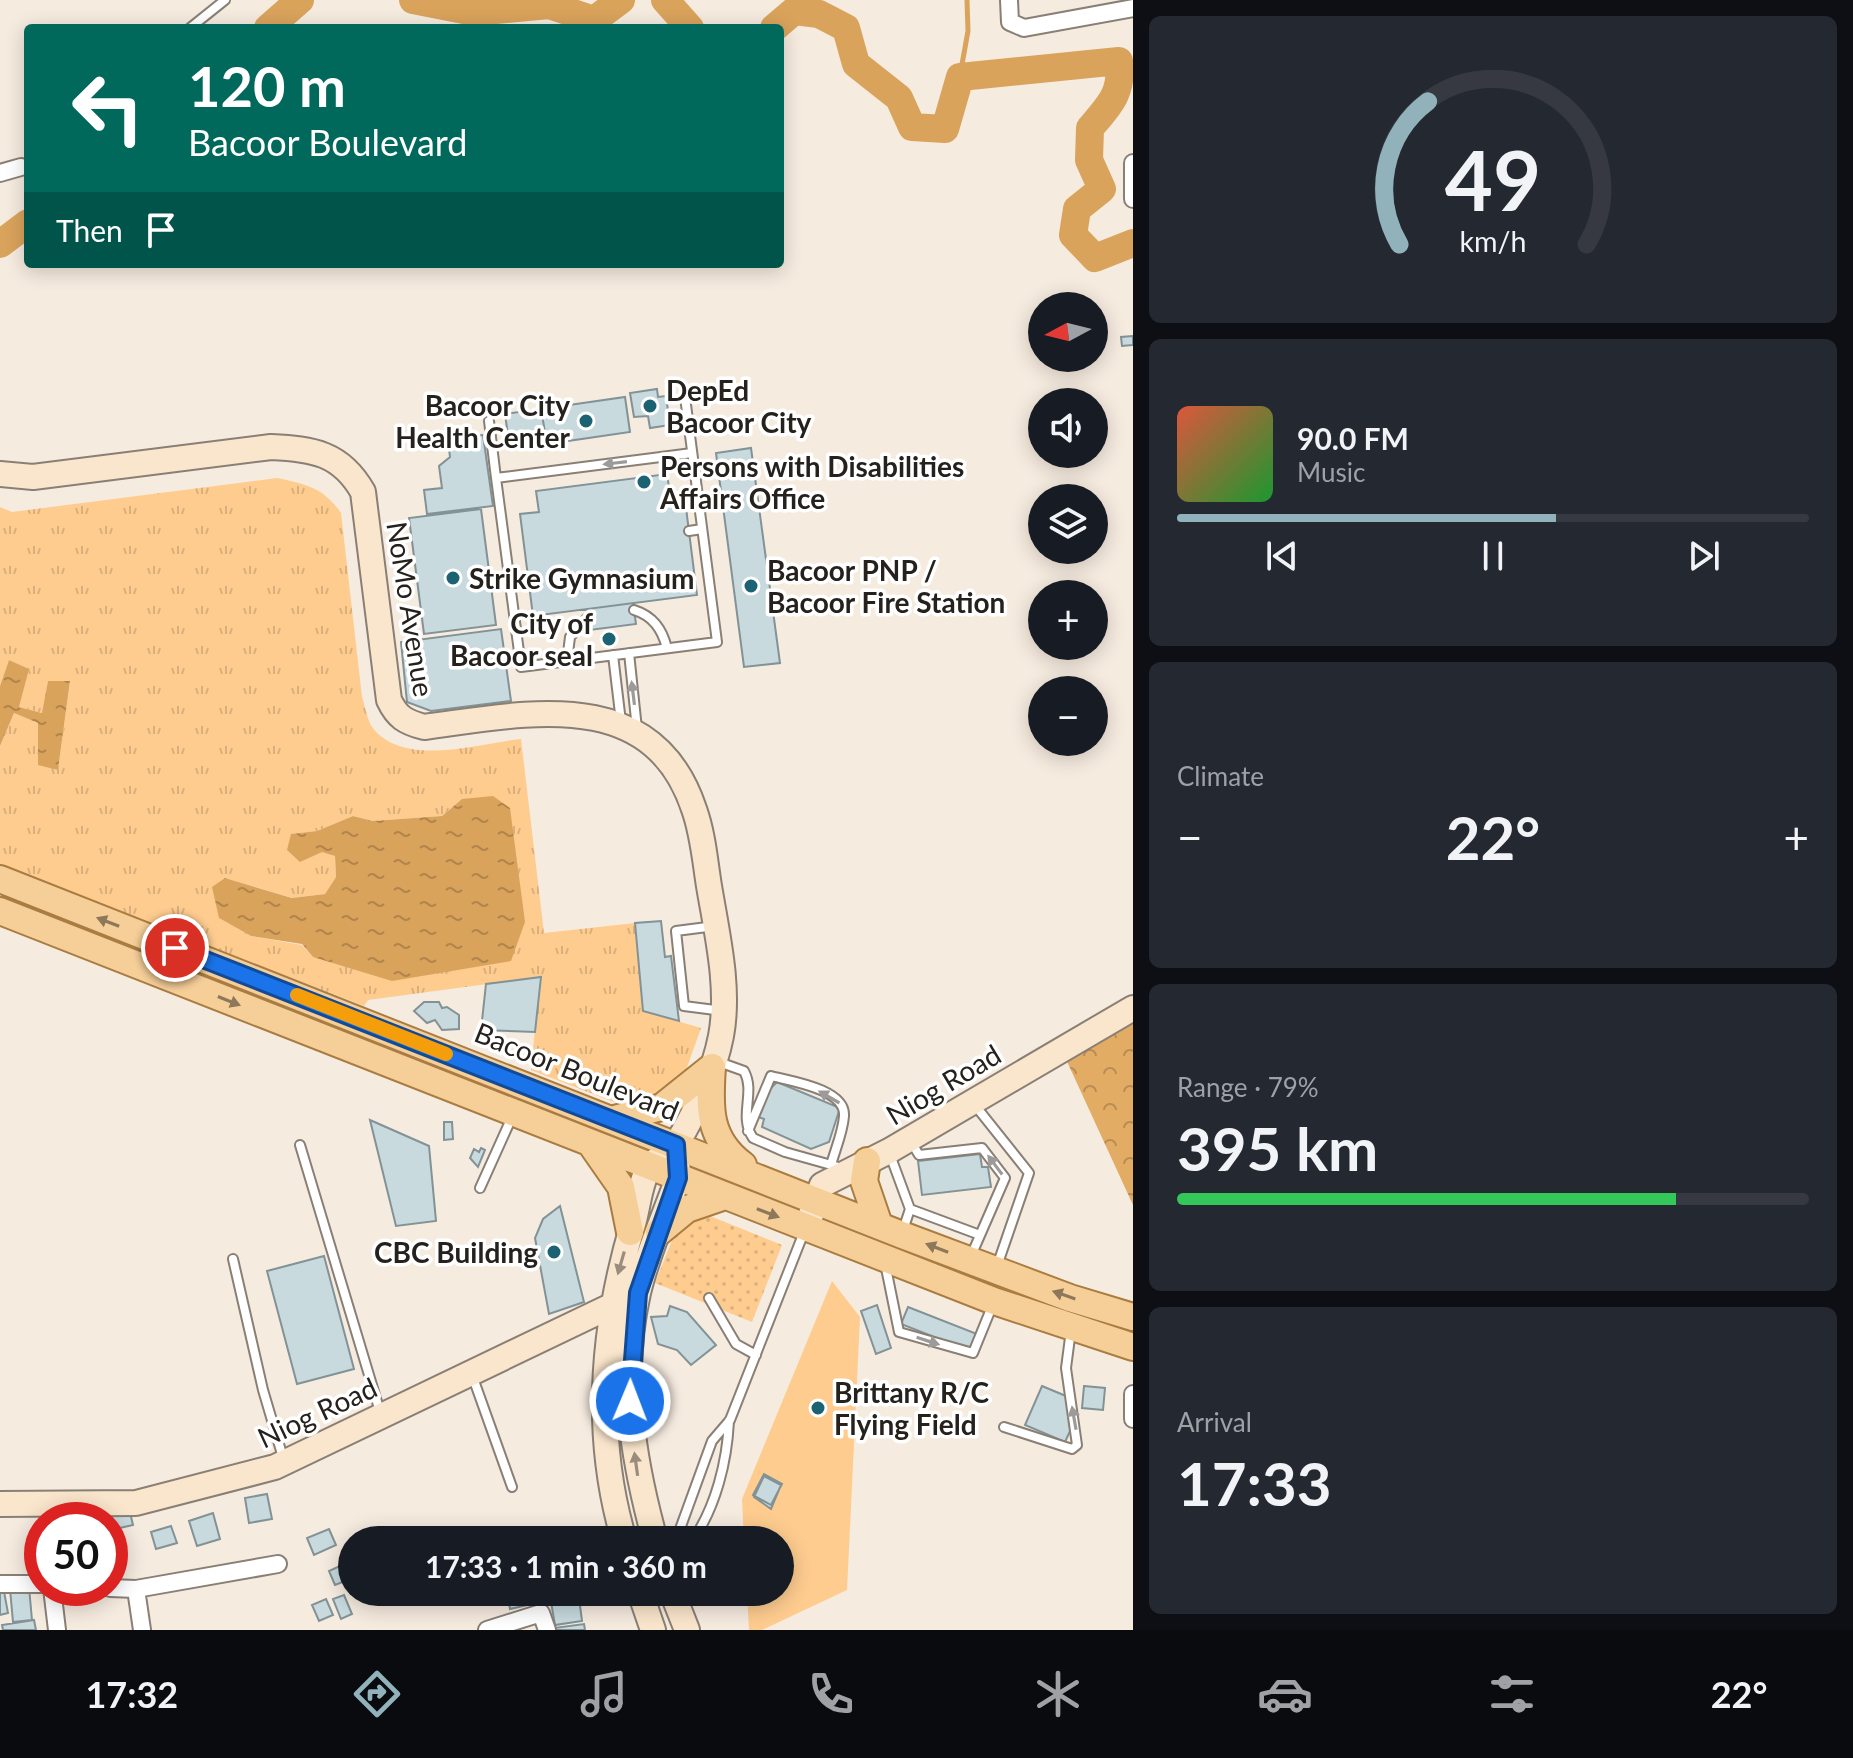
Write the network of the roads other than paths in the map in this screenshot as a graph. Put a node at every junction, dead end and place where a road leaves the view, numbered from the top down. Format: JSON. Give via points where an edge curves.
{"nodes":[{"id":1,"x":225,"y":0,"type":"edge"},
{"id":2,"x":1009,"y":0,"type":"edge"},
{"id":3,"x":1133,"y":8,"type":"edge"},
{"id":4,"x":195,"y":24,"type":"edge"},
{"id":5,"x":1133,"y":163,"type":"edge"},
{"id":6,"x":21,"y":167,"type":"dead end"},
{"id":7,"x":0,"y":173,"type":"edge"},
{"id":8,"x":1133,"y":199,"type":"edge"},
{"id":9,"x":685,"y":397,"type":"dead end"},
{"id":10,"x":489,"y":421,"type":"dead end"},
{"id":11,"x":692,"y":453,"type":"junction"},
{"id":12,"x":0,"y":474,"type":"edge"},
{"id":13,"x":496,"y":478,"type":"junction"},
{"id":14,"x":702,"y":529,"type":"junction"},
{"id":15,"x":689,"y":531,"type":"dead end"},
{"id":16,"x":634,"y":610,"type":"dead end"},
{"id":17,"x":588,"y":617,"type":"dead end"},
{"id":18,"x":667,"y":648,"type":"junction"},
{"id":19,"x":629,"y":653,"type":"junction"},
{"id":20,"x":613,"y":655,"type":"junction"},
{"id":21,"x":567,"y":661,"type":"junction"},
{"id":22,"x":630,"y":729,"type":"junction"},
{"id":23,"x":0,"y":879,"type":"edge"},
{"id":24,"x":0,"y":911,"type":"edge"},
{"id":25,"x":716,"y":926,"type":"junction"},
{"id":26,"x":1133,"y":1008,"type":"edge"},
{"id":27,"x":724,"y":1011,"type":"junction"},
{"id":28,"x":713,"y":1064,"type":"junction"},
{"id":29,"x":972,"y":1101,"type":"junction"},
{"id":30,"x":514,"y":1113,"type":"junction"},
{"id":31,"x":614,"y":1119,"type":"junction"},
{"id":32,"x":748,"y":1131,"type":"junction"},
{"id":33,"x":591,"y":1144,"type":"junction"},
{"id":34,"x":300,"y":1145,"type":"dead end"},
{"id":35,"x":676,"y":1145,"type":"junction"},
{"id":36,"x":869,"y":1157,"type":"junction"},
{"id":37,"x":650,"y":1167,"type":"junction"},
{"id":38,"x":756,"y":1175,"type":"junction"},
{"id":39,"x":678,"y":1178,"type":"junction"},
{"id":40,"x":480,"y":1188,"type":"dead end"},
{"id":41,"x":725,"y":1196,"type":"junction"},
{"id":42,"x":816,"y":1200,"type":"junction"},
{"id":43,"x":910,"y":1209,"type":"junction"},
{"id":44,"x":806,"y":1228,"type":"junction"},
{"id":45,"x":890,"y":1230,"type":"junction"},
{"id":46,"x":630,"y":1232,"type":"junction"},
{"id":47,"x":659,"y":1232,"type":"junction"},
{"id":48,"x":980,"y":1235,"type":"junction"},
{"id":49,"x":884,"y":1258,"type":"junction"},
{"id":50,"x":233,"y":1259,"type":"dead end"},
{"id":51,"x":969,"y":1260,"type":"junction"},
{"id":52,"x":996,"y":1270,"type":"junction"},
{"id":53,"x":638,"y":1293,"type":"junction"},
{"id":54,"x":709,"y":1298,"type":"dead end"},
{"id":55,"x":994,"y":1301,"type":"junction"},
{"id":56,"x":611,"y":1306,"type":"junction"},
{"id":57,"x":1133,"y":1317,"type":"edge"},
{"id":58,"x":1071,"y":1329,"type":"junction"},
{"id":59,"x":1130,"y":1350,"type":"edge"},
{"id":60,"x":756,"y":1355,"type":"junction"},
{"id":61,"x":471,"y":1373,"type":"junction"},
{"id":62,"x":1133,"y":1394,"type":"edge"},
{"id":63,"x":381,"y":1416,"type":"junction"},
{"id":64,"x":1133,"y":1419,"type":"edge"},
{"id":65,"x":730,"y":1420,"type":"junction"},
{"id":66,"x":1004,"y":1427,"type":"dead end"},
{"id":67,"x":284,"y":1462,"type":"junction"},
{"id":68,"x":512,"y":1487,"type":"dead end"},
{"id":69,"x":0,"y":1504,"type":"edge"},
{"id":70,"x":128,"y":1504,"type":"edge"},
{"id":71,"x":24,"y":1508,"type":"edge"},
{"id":72,"x":620,"y":1526,"type":"edge"},
{"id":73,"x":651,"y":1526,"type":"edge"},
{"id":74,"x":681,"y":1526,"type":"edge"},
{"id":75,"x":702,"y":1526,"type":"edge"},
{"id":76,"x":278,"y":1564,"type":"dead end"},
{"id":77,"x":0,"y":1584,"type":"edge"},
{"id":78,"x":24,"y":1584,"type":"edge"},
{"id":79,"x":128,"y":1589,"type":"edge"},
{"id":80,"x":136,"y":1589,"type":"junction"},
{"id":81,"x":54,"y":1606,"type":"edge"},
{"id":82,"x":645,"y":1606,"type":"edge"},
{"id":83,"x":678,"y":1606,"type":"edge"},
{"id":84,"x":57,"y":1630,"type":"edge"},
{"id":85,"x":142,"y":1630,"type":"edge"},
{"id":86,"x":487,"y":1630,"type":"edge"},
{"id":87,"x":547,"y":1630,"type":"edge"},
{"id":88,"x":653,"y":1630,"type":"edge"},
{"id":89,"x":687,"y":1630,"type":"edge"}],
"edges":[{"from":1,"to":4,"type":"lane"},
{"from":2,"to":3,"type":"street","via":[[1010,22],[1024,28]]},
{"from":5,"to":8,"type":"street"},
{"from":6,"to":7,"type":"street"},
{"from":9,"to":11,"type":"lane"},
{"from":10,"to":13,"type":"lane"},
{"from":11,"to":13,"type":"lane","one_way":true},
{"from":11,"to":14,"type":"lane"},
{"from":12,"to":22,"type":"street","name":"NoMo Avenue","via":[[33,477],[271,447],[303,448],[331,458],[351,471],[363,492],[389,700],[405,722],[424,727],[565,713],[592,715]]},
{"from":13,"to":21,"type":"lane","via":[[521,667]]},
{"from":14,"to":15,"type":"lane"},
{"from":14,"to":18,"type":"lane","via":[[717,642]]},
{"from":16,"to":18,"type":"lane","via":[[658,625]]},
{"from":17,"to":21,"type":"lane","via":[[570,637]]},
{"from":18,"to":19,"type":"lane"},
{"from":19,"to":20,"type":"lane"},
{"from":22,"to":19,"type":"lane","one_way":true},
{"from":20,"to":21,"type":"lane"},
{"from":20,"to":22,"type":"lane"},
{"from":22,"to":25,"type":"street","name":"NoMo Avenue","via":[[666,759],[687,790],[701,834]]},
{"from":31,"to":23,"type":"main road","name":"Bacoor Boulevard","one_way":true},
{"from":24,"to":30,"type":"main road","one_way":true},
{"from":25,"to":27,"type":"street","name":"NoMo Avenue"},
{"from":25,"to":27,"type":"lane","via":[[676,931],[684,1006]]},
{"from":26,"to":29,"type":"street","name":"Niog Road"},
{"from":27,"to":28,"type":"street","name":"NoMo Avenue"},
{"from":28,"to":31,"type":"main road","via":[[662,1107]]},
{"from":28,"to":32,"type":"lane","via":[[744,1071],[750,1088]]},
{"from":28,"to":35,"type":"street","name":"NoMo Avenue"},
{"from":28,"to":38,"type":"main road","via":[[709,1108],[719,1141]]},
{"from":29,"to":36,"type":"street","name":"Niog Road"},
{"from":29,"to":52,"type":"lane","via":[[1029,1173]]},
{"from":30,"to":33,"type":"main road"},
{"from":30,"to":40,"type":"lane"},
{"from":31,"to":35,"type":"main road","name":"Bacoor Boulevard"},
{"from":32,"to":36,"type":"lane","via":[[760,1142]]},
{"from":36,"to":32,"type":"lane","one_way":true,"via":[[840,1103],[771,1076]]},
{"from":33,"to":37,"type":"main road"},
{"from":33,"to":46,"type":"main road","via":[[621,1187]]},
{"from":34,"to":63,"type":"lane"},
{"from":35,"to":37,"type":"street","name":"NoMo Avenue"},
{"from":35,"to":38,"type":"main road","name":"Bacoor Boulevard"},
{"from":35,"to":39,"type":"street","name":"NoMo Avenue"},
{"from":36,"to":42,"type":"street","name":"Niog Road","via":[[822,1185]]},
{"from":36,"to":43,"type":"lane"},
{"from":36,"to":45,"type":"main road","via":[[864,1181]]},
{"from":48,"to":36,"type":"lane","one_way":true,"via":[[1005,1178],[982,1148]]},
{"from":37,"to":39,"type":"main road"},
{"from":37,"to":46,"type":"street"},
{"from":38,"to":42,"type":"main road","name":"Bacoor Boulevard"},
{"from":39,"to":41,"type":"main road"},
{"from":39,"to":47,"type":"street","name":"NoMo Avenue"},
{"from":41,"to":44,"type":"main road","one_way":true},
{"from":41,"to":47,"type":"main road","via":[[687,1209]]},
{"from":42,"to":44,"type":"street","name":"Niog Road"},
{"from":42,"to":45,"type":"main road","name":"Bacoor Boulevard"},
{"from":43,"to":45,"type":"lane"},
{"from":43,"to":48,"type":"lane"},
{"from":44,"to":49,"type":"main road"},
{"from":44,"to":60,"type":"lane"},
{"from":51,"to":45,"type":"main road","name":"Bacoor Boulevard","one_way":true},
{"from":46,"to":56,"type":"street","one_way":true},
{"from":47,"to":53,"type":"street","name":"NoMo Avenue"},
{"from":48,"to":51,"type":"lane"},
{"from":49,"to":55,"type":"main road"},
{"from":49,"to":55,"type":"lane","one_way":true,"via":[[899,1332],[973,1353]]},
{"from":50,"to":67,"type":"lane"},
{"from":51,"to":52,"type":"main road","name":"Bacoor Boulevard"},
{"from":57,"to":52,"type":"main road","name":"Bacoor Boulevard","one_way":true},
{"from":53,"to":56,"type":"street","name":"Niog Road"},
{"from":73,"to":53,"type":"street","name":"NoMo Avenue","one_way":true,"via":[[631,1423],[629,1379]]},
{"from":54,"to":60,"type":"lane","via":[[736,1344]]},
{"from":55,"to":58,"type":"main road"},
{"from":56,"to":61,"type":"street","name":"Niog Road"},
{"from":56,"to":72,"type":"street","via":[[604,1426]]},
{"from":58,"to":59,"type":"main road"},
{"from":66,"to":58,"type":"lane","one_way":true,"via":[[1072,1449],[1077,1445],[1066,1376]]},
{"from":60,"to":65,"type":"lane"},
{"from":61,"to":63,"type":"street","name":"Niog Road"},
{"from":61,"to":68,"type":"lane"},
{"from":62,"to":64,"type":"street"},
{"from":63,"to":67,"type":"street","name":"Niog Road"},
{"from":65,"to":74,"type":"lane","via":[[712,1441]]},
{"from":65,"to":75,"type":"lane","via":[[728,1448]]},
{"from":67,"to":70,"type":"street","name":"Niog Road","via":[[203,1488]]},
{"from":69,"to":71,"type":"street","name":"Niog Road"},
{"from":76,"to":80,"type":"street"},
{"from":77,"to":78,"type":"street"},
{"from":79,"to":80,"type":"street"},
{"from":80,"to":85,"type":"street"},
{"from":81,"to":84,"type":"street"},
{"from":82,"to":88,"type":"street"},
{"from":83,"to":89,"type":"street"},
{"from":86,"to":87,"type":"street","via":[[541,1613]]}]}
